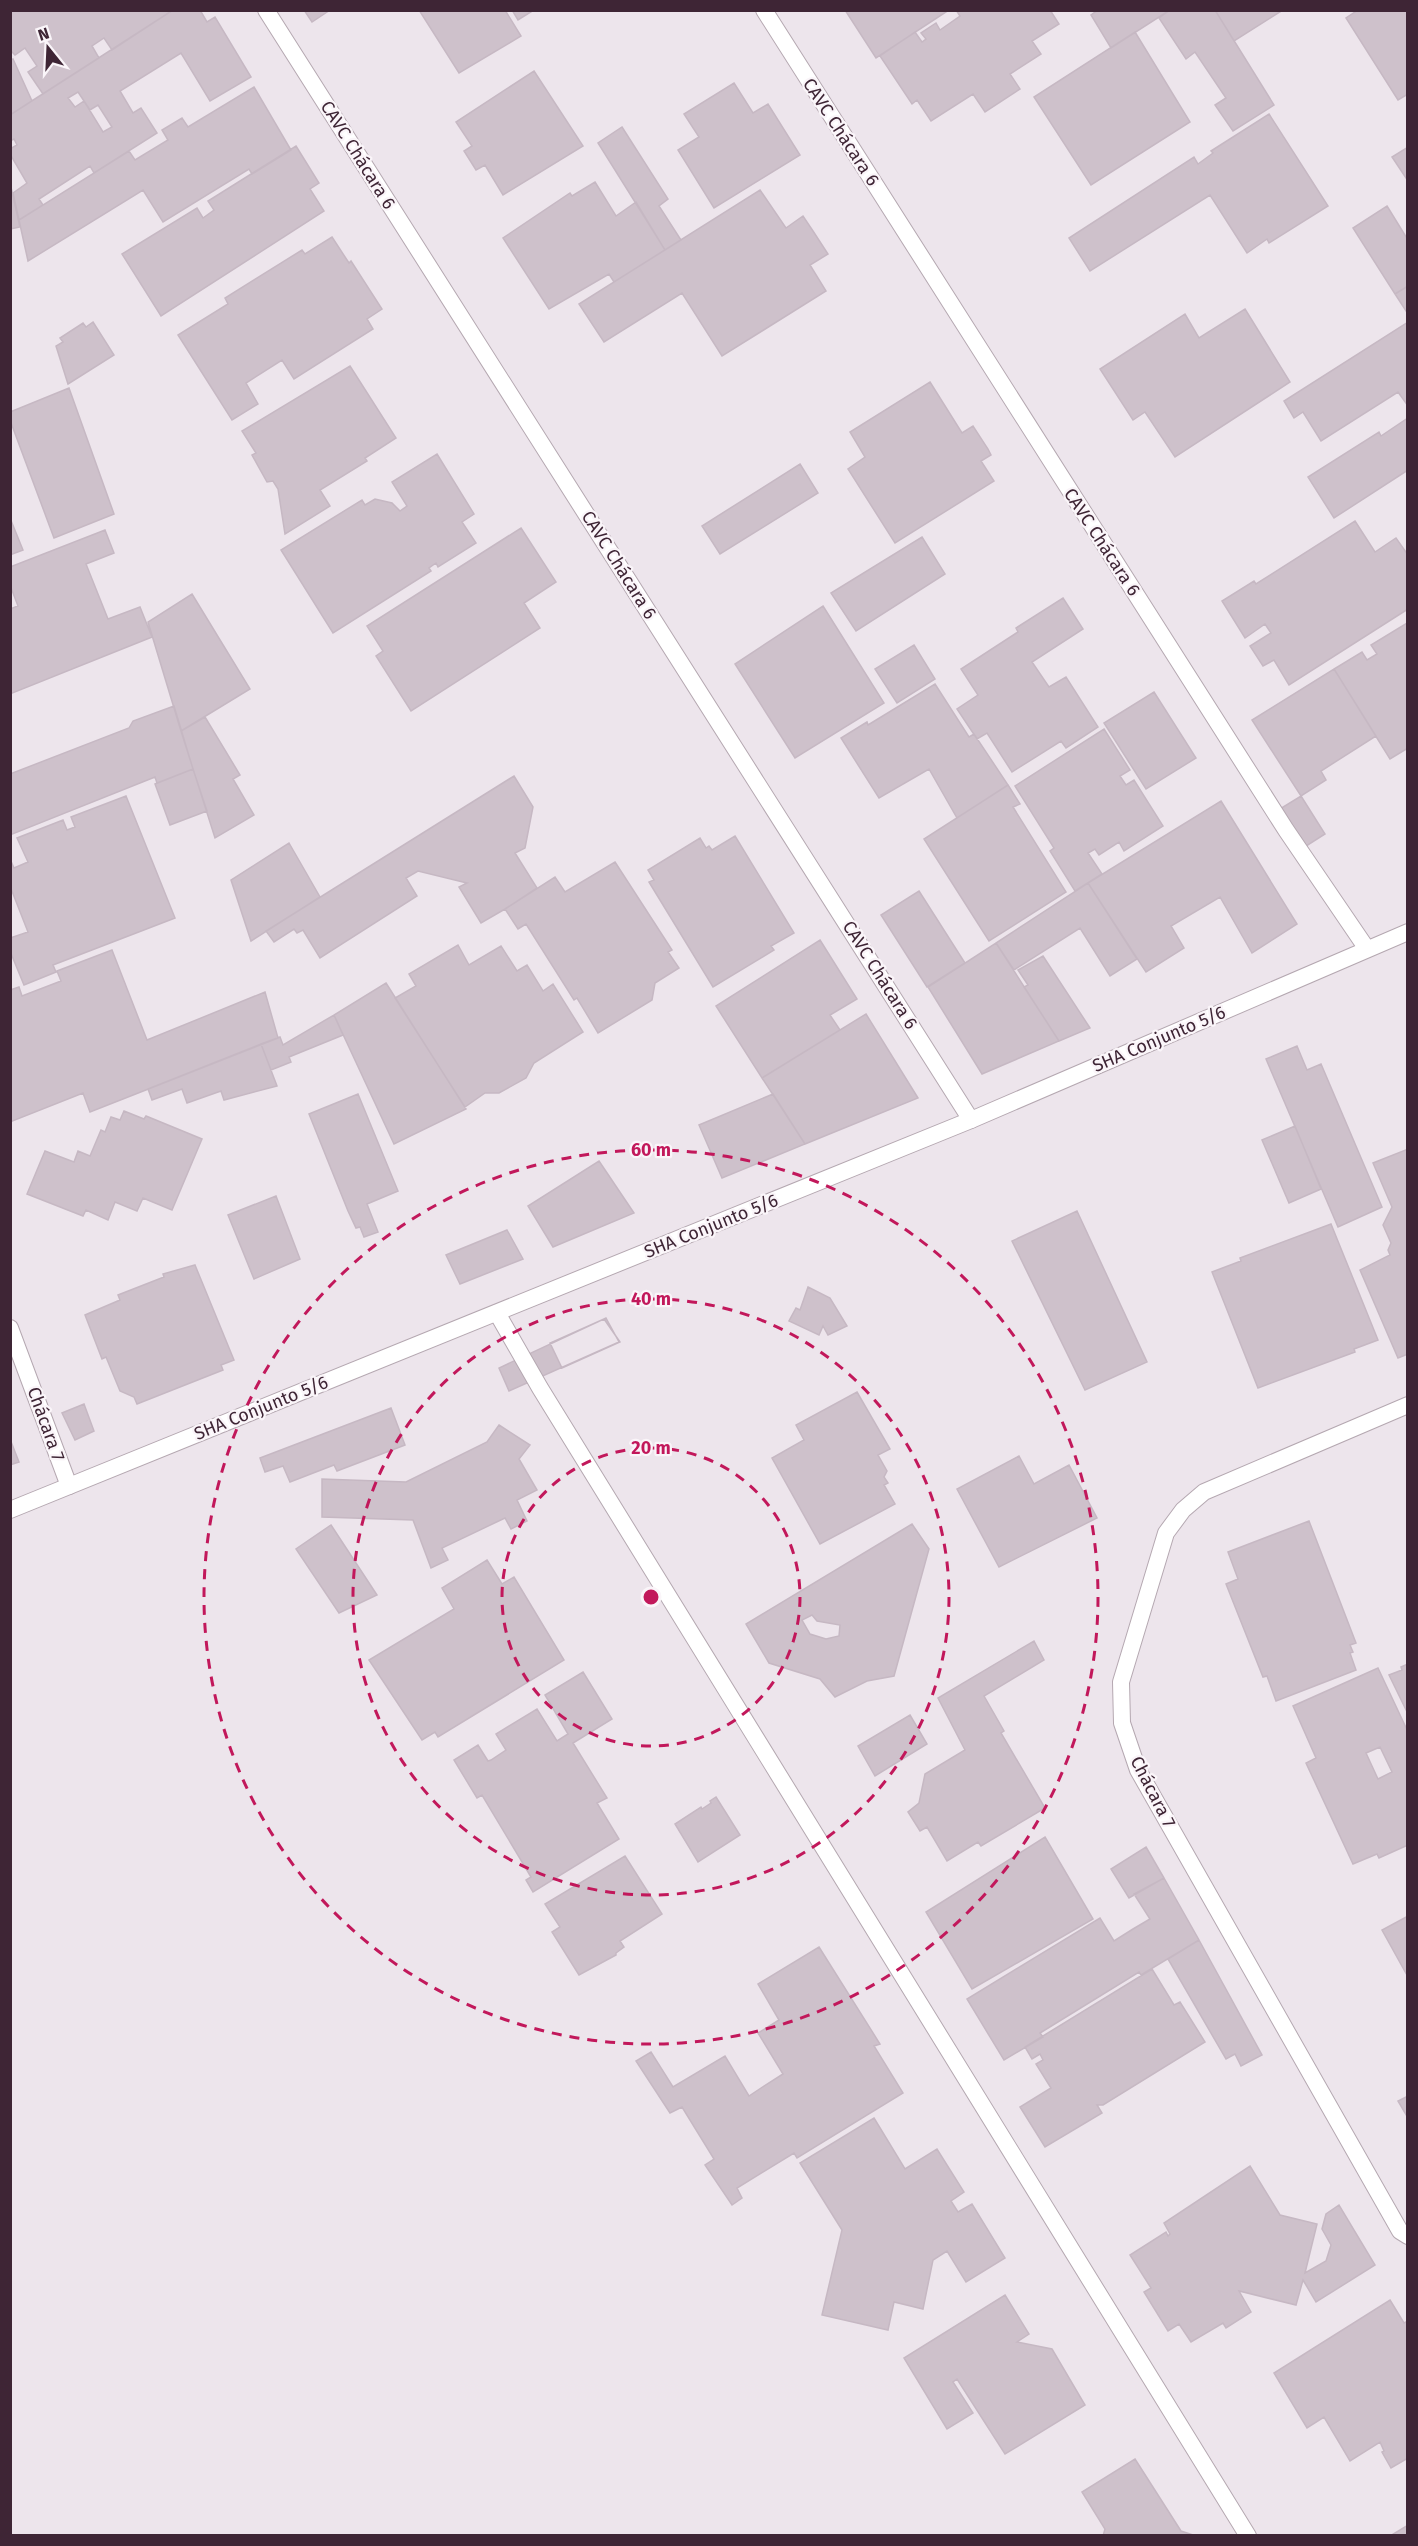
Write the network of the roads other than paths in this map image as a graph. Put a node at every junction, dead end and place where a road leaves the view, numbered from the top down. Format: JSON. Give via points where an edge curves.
{"nodes":[{"id":1,"x":266,"y":10,"type":"edge"},
{"id":2,"x":764,"y":10,"type":"edge"},
{"id":3,"x":1407,"y":932,"type":"edge"},
{"id":4,"x":1367,"y":949,"type":"junction"},
{"id":5,"x":971,"y":1120,"type":"junction"},
{"id":6,"x":497,"y":1312,"type":"junction"},
{"id":7,"x":10,"y":1328,"type":"edge"},
{"id":8,"x":1407,"y":1405,"type":"edge"},
{"id":9,"x":69,"y":1486,"type":"junction"},
{"id":10,"x":10,"y":1510,"type":"edge"},
{"id":11,"x":1407,"y":2236,"type":"edge"},
{"id":12,"x":1248,"y":2535,"type":"edge"}],
"edges":[{"from":1,"to":5,"type":"street","name":"CAVC Chácara 6"},
{"from":2,"to":4,"type":"street","name":"CAVC Chácara 6","via":[[1286,830]]},
{"from":3,"to":4,"type":"street","name":"SHA Conjunto 5/6"},
{"from":4,"to":5,"type":"street","name":"SHA Conjunto 5/6"},
{"from":5,"to":6,"type":"street","name":"SHA Conjunto 5/6"},
{"from":6,"to":9,"type":"street","name":"SHA Conjunto 5/6"},
{"from":6,"to":12,"type":"street"},
{"from":7,"to":9,"type":"street","name":"Chácara 7"},
{"from":8,"to":11,"type":"street","name":"Chácara 7","via":[[1204,1492],[1183,1510],[1166,1533],[1121,1682],[1122,1723],[1138,1770],[1400,2231]]},
{"from":9,"to":10,"type":"street","name":"SHA Conjunto 5/6"}]}
